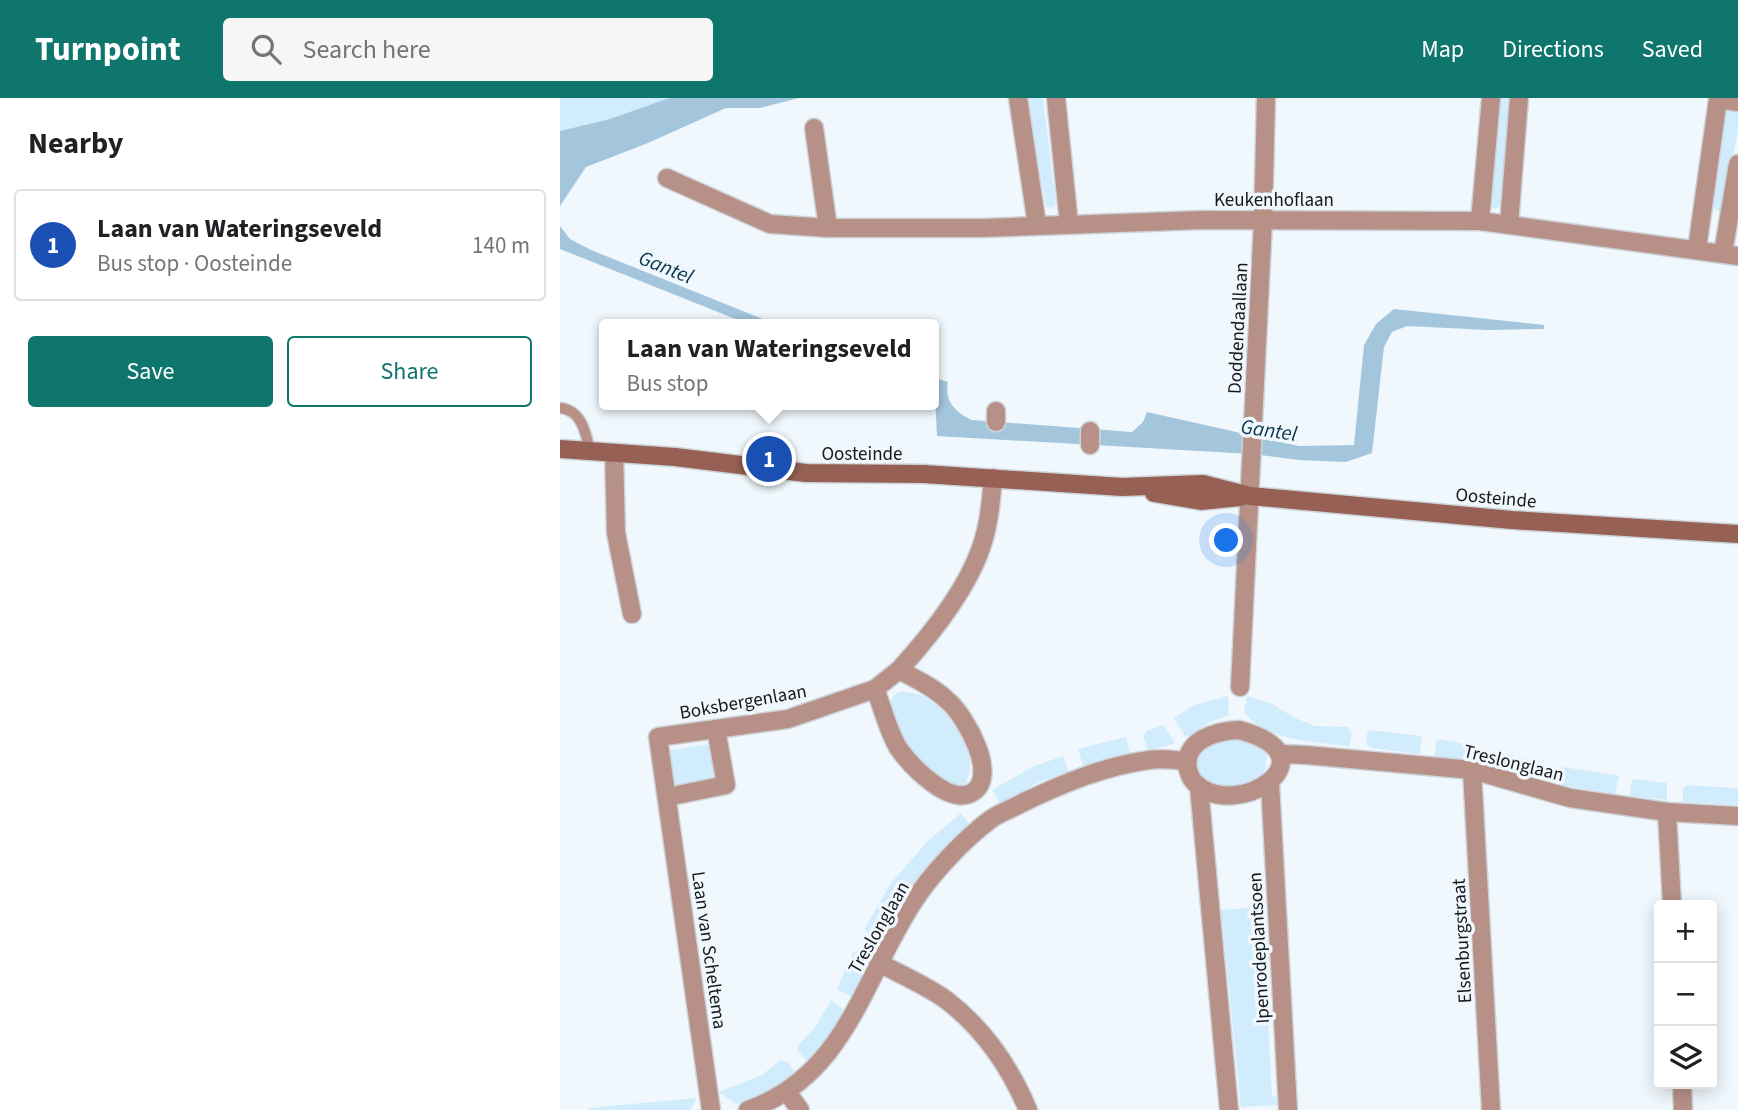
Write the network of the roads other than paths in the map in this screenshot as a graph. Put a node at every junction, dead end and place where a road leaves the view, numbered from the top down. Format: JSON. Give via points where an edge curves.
{"nodes":[{"id":1,"x":1018,"y":98,"type":"edge"},
{"id":2,"x":1056,"y":98,"type":"edge"},
{"id":3,"x":1266,"y":98,"type":"edge"},
{"id":4,"x":1491,"y":98,"type":"edge"},
{"id":5,"x":1519,"y":98,"type":"edge"},
{"id":6,"x":1738,"y":102,"type":"edge"},
{"id":7,"x":814,"y":128,"type":"dead end"},
{"id":8,"x":1738,"y":164,"type":"edge"},
{"id":9,"x":667,"y":178,"type":"dead end"},
{"id":10,"x":1263,"y":220,"type":"junction"},
{"id":11,"x":1479,"y":221,"type":"junction"},
{"id":12,"x":1069,"y":224,"type":"junction"},
{"id":13,"x":1509,"y":224,"type":"junction"},
{"id":14,"x":1037,"y":225,"type":"junction"},
{"id":15,"x":828,"y":228,"type":"junction"},
{"id":16,"x":1697,"y":249,"type":"junction"},
{"id":17,"x":1730,"y":255,"type":"edge"},
{"id":18,"x":560,"y":408,"type":"edge"},
{"id":19,"x":560,"y":449,"type":"edge"},
{"id":20,"x":590,"y":451,"type":"junction"},
{"id":21,"x":614,"y":453,"type":"junction"},
{"id":22,"x":993,"y":478,"type":"junction"},
{"id":23,"x":1250,"y":496,"type":"junction"},
{"id":24,"x":1738,"y":534,"type":"edge"},
{"id":25,"x":632,"y":614,"type":"dead end"},
{"id":26,"x":899,"y":670,"type":"junction"},
{"id":27,"x":1240,"y":687,"type":"dead end"},
{"id":28,"x":875,"y":690,"type":"junction"},
{"id":29,"x":716,"y":729,"type":"junction"},
{"id":30,"x":657,"y":737,"type":"joint"},
{"id":31,"x":1280,"y":754,"type":"junction"},
{"id":32,"x":1186,"y":761,"type":"junction"},
{"id":33,"x":1472,"y":770,"type":"junction"},
{"id":34,"x":1270,"y":783,"type":"junction"},
{"id":35,"x":1199,"y":787,"type":"junction"},
{"id":36,"x":973,"y":792,"type":"junction"},
{"id":37,"x":667,"y":797,"type":"junction"},
{"id":38,"x":1667,"y":811,"type":"junction"},
{"id":39,"x":1738,"y":816,"type":"edge"},
{"id":40,"x":992,"y":818,"type":"junction"},
{"id":41,"x":1672,"y":900,"type":"edge"},
{"id":42,"x":879,"y":963,"type":"junction"},
{"id":43,"x":1682,"y":1089,"type":"edge"},
{"id":44,"x":787,"y":1092,"type":"junction"},
{"id":45,"x":711,"y":1110,"type":"edge"},
{"id":46,"x":748,"y":1110,"type":"edge"},
{"id":47,"x":800,"y":1110,"type":"edge"},
{"id":48,"x":1028,"y":1110,"type":"edge"},
{"id":49,"x":1229,"y":1110,"type":"edge"},
{"id":50,"x":1289,"y":1110,"type":"edge"},
{"id":51,"x":1491,"y":1110,"type":"edge"},
{"id":52,"x":1684,"y":1110,"type":"edge"}],
"edges":[{"from":1,"to":14,"type":"street"},
{"from":2,"to":12,"type":"street"},
{"from":3,"to":10,"type":"street","name":"Doddendaallaan"},
{"from":4,"to":11,"type":"street"},
{"from":5,"to":13,"type":"street"},
{"from":6,"to":16,"type":"street","via":[[1718,99]]},
{"from":7,"to":15,"type":"street"},
{"from":8,"to":17,"type":"street","name":"Keukenhoflaan"},
{"from":9,"to":15,"type":"street","name":"Keukenhoflaan","via":[[769,223]]},
{"from":10,"to":11,"type":"street","name":"Keukenhoflaan"},
{"from":10,"to":12,"type":"street","name":"Keukenhoflaan"},
{"from":10,"to":23,"type":"street","name":"Doddendaallaan"},
{"from":11,"to":13,"type":"street","name":"Keukenhoflaan"},
{"from":12,"to":14,"type":"street","name":"Keukenhoflaan"},
{"from":13,"to":16,"type":"street","name":"Keukenhoflaan"},
{"from":14,"to":15,"type":"street","name":"Keukenhoflaan"},
{"from":16,"to":17,"type":"street","name":"Keukenhoflaan"},
{"from":18,"to":20,"type":"lane","via":[[585,426]]},
{"from":19,"to":20,"type":"street","name":"Oosteinde"},
{"from":20,"to":21,"type":"street","name":"Oosteinde"},
{"from":21,"to":22,"type":"street","name":"Oosteinde","via":[[806,473]]},
{"from":21,"to":25,"type":"street","via":[[616,533]]},
{"from":22,"to":23,"type":"street","name":"Oosteinde","via":[[1122,487],[1201,501]]},
{"from":22,"to":26,"type":"street","via":[[990,515],[970,572],[923,643]]},
{"from":23,"to":24,"type":"street","name":"Oosteinde","via":[[1512,520]]},
{"from":23,"to":27,"type":"street","name":"Doddendaallaan"},
{"from":26,"to":28,"type":"street"},
{"from":26,"to":36,"type":"street","via":[[949,702],[970,729],[981,759],[982,782]]},
{"from":28,"to":29,"type":"street","name":"Boksbergenlaan","via":[[788,719]]},
{"from":28,"to":36,"type":"street","via":[[898,747],[917,773],[945,791]]},
{"from":29,"to":30,"type":"street","name":"Boksbergenlaan"},
{"from":29,"to":37,"type":"street","via":[[726,785]]},
{"from":30,"to":37,"type":"street","name":"Laan van Scheltema"},
{"from":31,"to":32,"type":"street","via":[[1261,736],[1222,731],[1203,738]]},
{"from":31,"to":33,"type":"street","name":"Treslonglaan"},
{"from":31,"to":34,"type":"street","via":[[1280,765]]},
{"from":32,"to":35,"type":"street","via":[[1191,779]]},
{"from":32,"to":40,"type":"street","name":"Treslonglaan","via":[[1152,759],[1107,769],[1058,786]]},
{"from":33,"to":38,"type":"street","name":"Treslonglaan","via":[[1570,798]]},
{"from":33,"to":51,"type":"street","name":"Elsenburgstraat"},
{"from":34,"to":35,"type":"street","via":[[1256,791],[1229,795]]},
{"from":34,"to":50,"type":"street","name":"Ipenrodeplantsoen"},
{"from":35,"to":49,"type":"street"},
{"from":36,"to":40,"type":"street"},
{"from":37,"to":45,"type":"street","name":"Laan van Scheltema"},
{"from":38,"to":39,"type":"street","name":"Treslonglaan"},
{"from":38,"to":41,"type":"street"},
{"from":40,"to":42,"type":"street","name":"Treslonglaan","via":[[949,858],[913,902]]},
{"from":42,"to":44,"type":"street","name":"Treslonglaan","via":[[846,1030]]},
{"from":42,"to":48,"type":"street","via":[[944,999],[983,1035]]},
{"from":43,"to":52,"type":"street"},
{"from":44,"to":46,"type":"street","name":"Treslonglaan"},
{"from":44,"to":47,"type":"street"}]}
